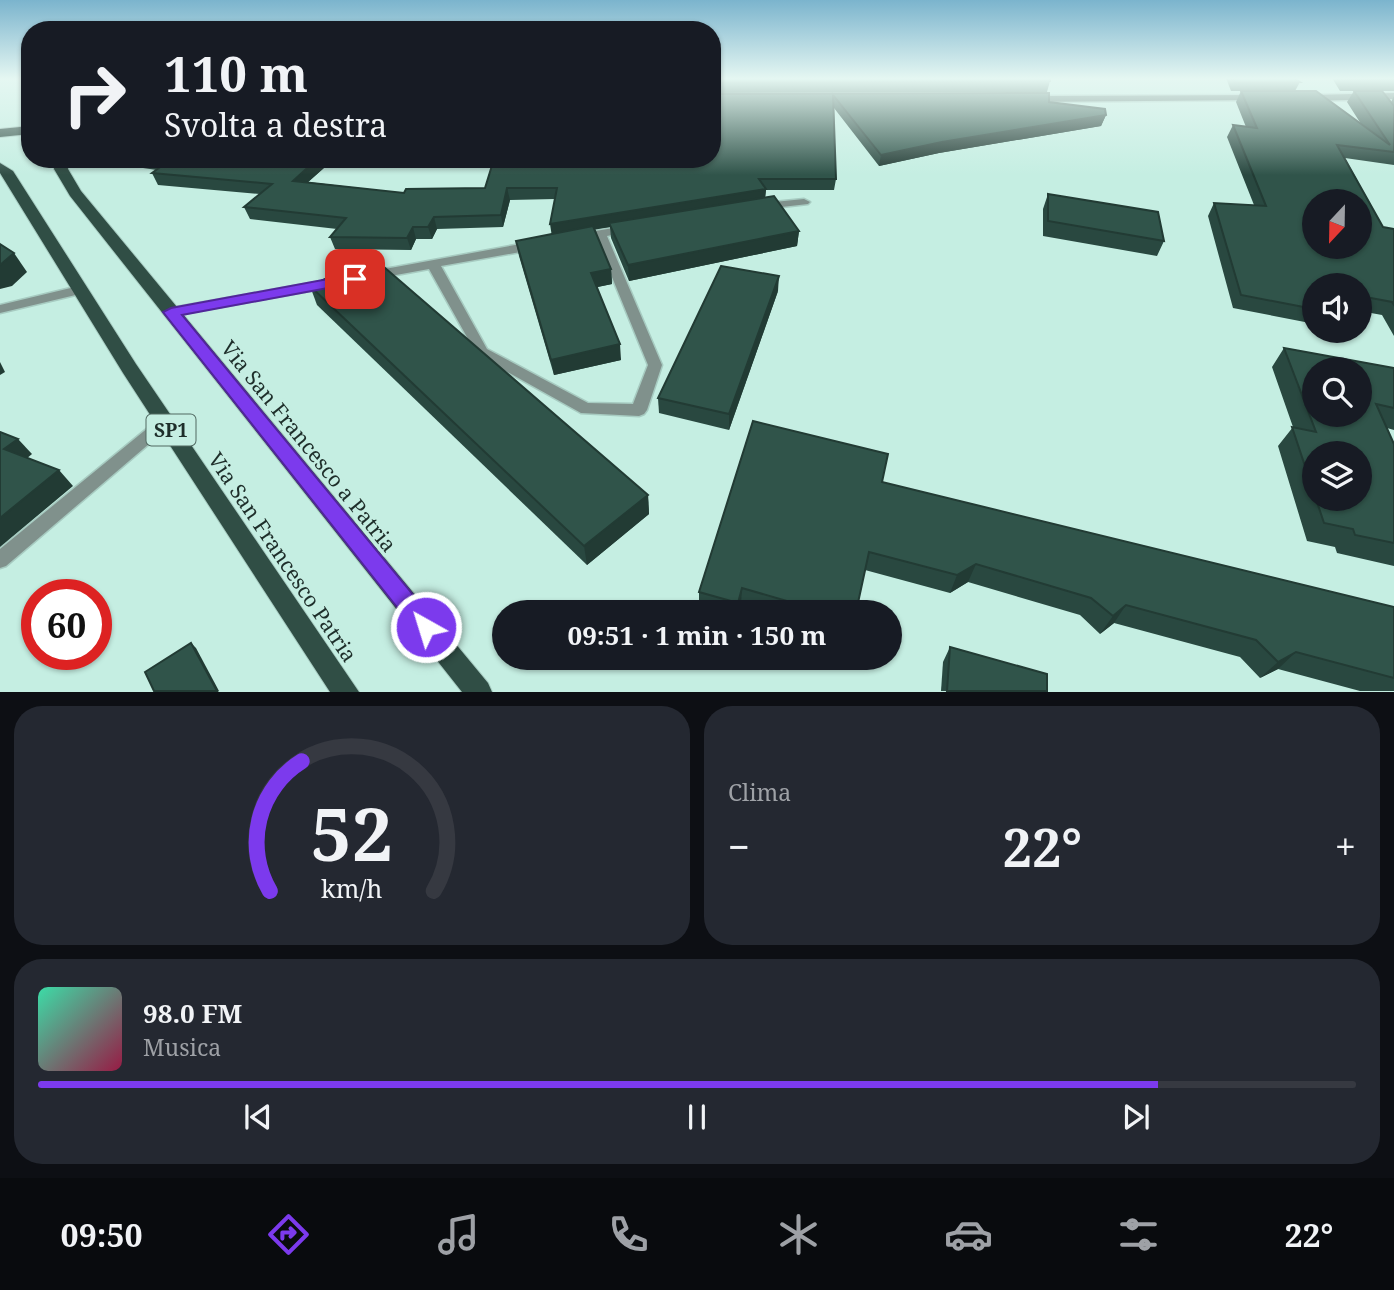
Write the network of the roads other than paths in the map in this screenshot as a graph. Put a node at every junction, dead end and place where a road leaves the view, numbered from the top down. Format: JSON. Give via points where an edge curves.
{"nodes":[{"id":1,"x":21,"y":131,"type":"edge"},
{"id":2,"x":0,"y":133,"type":"edge"},
{"id":3,"x":0,"y":167,"type":"edge"},
{"id":4,"x":61,"y":168,"type":"edge"},
{"id":5,"x":804,"y":202,"type":"dead end"},
{"id":6,"x":749,"y":208,"type":"edge"},
{"id":7,"x":641,"y":226,"type":"edge"},
{"id":8,"x":600,"y":234,"type":"junction"},
{"id":9,"x":433,"y":264,"type":"junction"},
{"id":10,"x":79,"y":290,"type":"junction"},
{"id":11,"x":0,"y":309,"type":"edge"},
{"id":12,"x":171,"y":312,"type":"junction"},
{"id":13,"x":165,"y":422,"type":"junction"},
{"id":14,"x":0,"y":561,"type":"edge"},
{"id":15,"x":346,"y":691,"type":"edge"},
{"id":16,"x":479,"y":691,"type":"edge"}],
"edges":[{"from":1,"to":2,"type":"main road"},
{"from":3,"to":10,"type":"main road","name":"Via San Francesco Patria","number":"SP1"},
{"from":4,"to":12,"type":"main road","name":"Via San Francesco a Patria","via":[[75,193]]},
{"from":5,"to":6,"type":"street"},
{"from":7,"to":8,"type":"street"},
{"from":8,"to":9,"type":"street"},
{"from":8,"to":9,"type":"street","via":[[655,365],[639,410],[586,409],[482,352]]},
{"from":9,"to":12,"type":"street"},
{"from":10,"to":11,"type":"street"},
{"from":10,"to":13,"type":"main road","name":"Via San Francesco Patria","number":"SP1"},
{"from":12,"to":16,"type":"main road","name":"Via San Francesco a Patria"},
{"from":13,"to":14,"type":"street"},
{"from":13,"to":15,"type":"main road","name":"Via San Francesco Patria","number":"SP1"}]}
